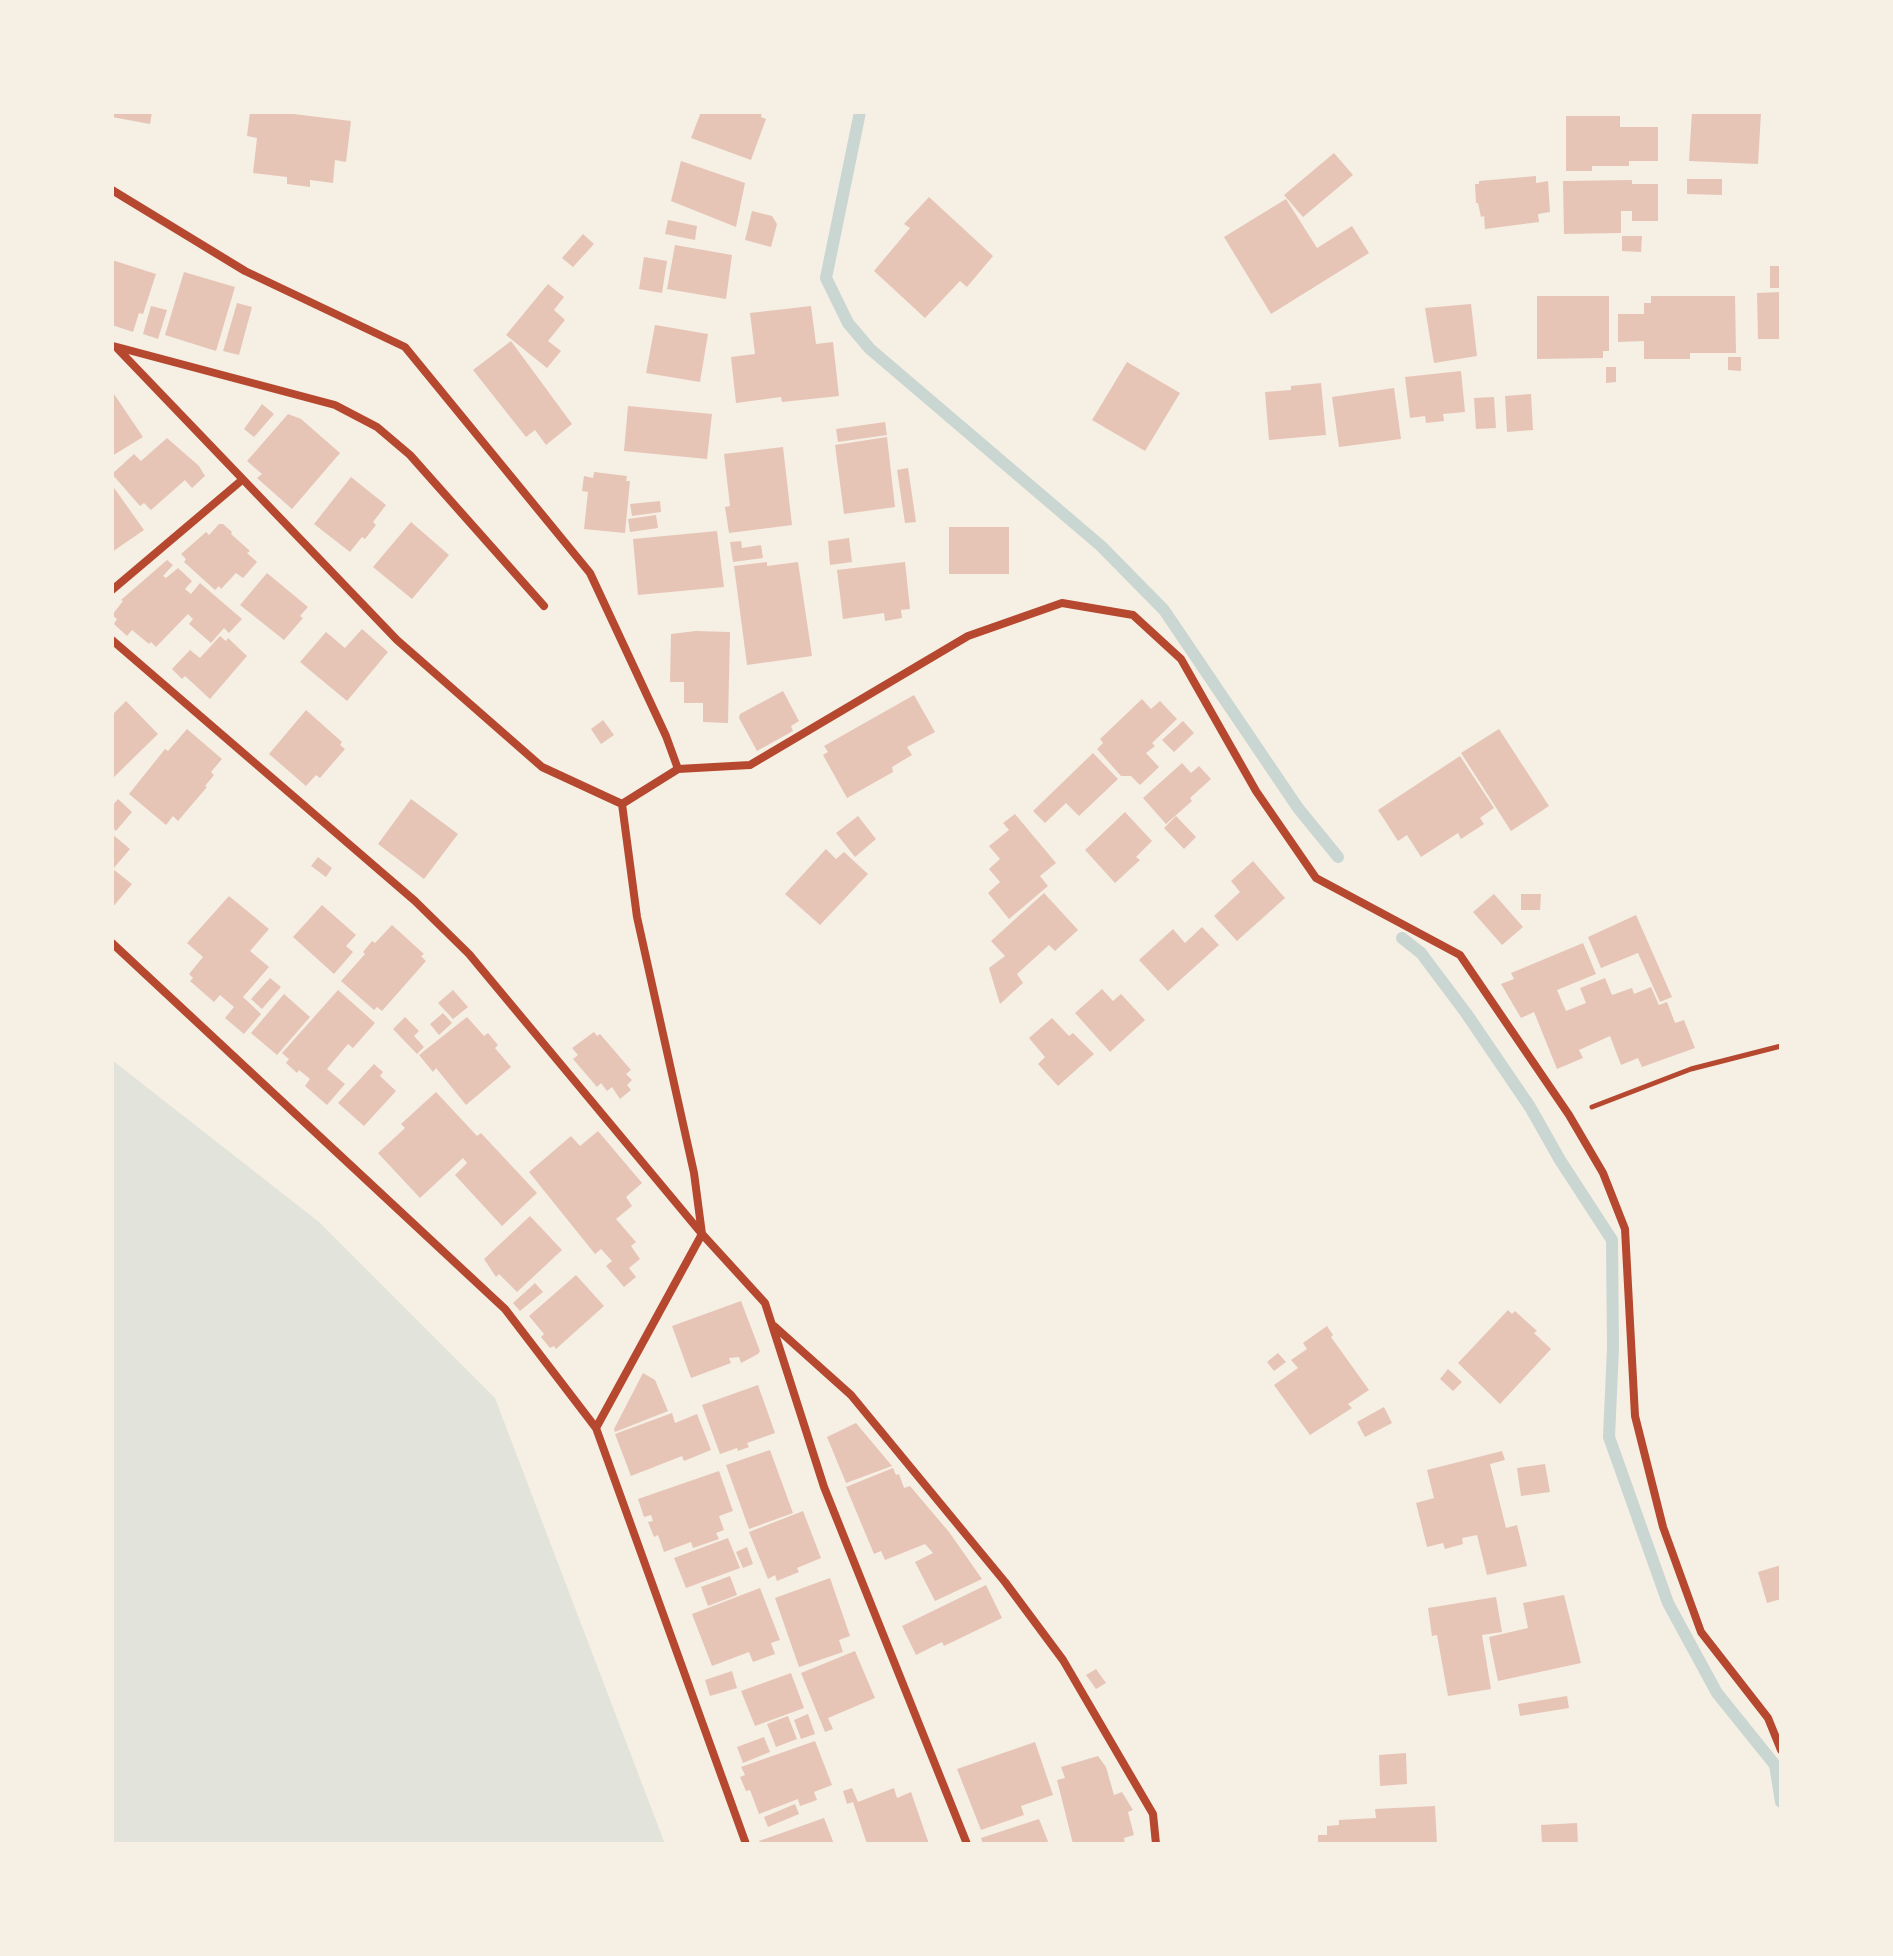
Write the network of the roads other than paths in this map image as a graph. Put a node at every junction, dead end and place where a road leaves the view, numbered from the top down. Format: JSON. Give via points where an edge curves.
{"nodes":[{"id":1,"x":112,"y":190,"type":"edge"},
{"id":2,"x":114,"y":346,"type":"edge"},
{"id":3,"x":242,"y":480,"type":"junction"},
{"id":4,"x":112,"y":590,"type":"edge"},
{"id":5,"x":544,"y":606,"type":"dead end"},
{"id":6,"x":112,"y":640,"type":"edge"},
{"id":7,"x":678,"y":769,"type":"junction"},
{"id":8,"x":622,"y":804,"type":"junction"},
{"id":9,"x":112,"y":943,"type":"edge"},
{"id":10,"x":702,"y":1234,"type":"junction"},
{"id":11,"x":772,"y":1324,"type":"junction"},
{"id":12,"x":596,"y":1428,"type":"junction"},
{"id":13,"x":1781,"y":1750,"type":"edge"},
{"id":14,"x":746,"y":1844,"type":"edge"},
{"id":15,"x":967,"y":1844,"type":"edge"},
{"id":16,"x":1156,"y":1844,"type":"edge"}],
"edges":[{"from":1,"to":7,"type":"street","via":[[245,271],[405,347],[590,573]]},
{"from":2,"to":3,"type":"street"},
{"from":2,"to":5,"type":"street","via":[[335,405],[377,427],[410,455]]},
{"from":3,"to":4,"type":"street"},
{"from":3,"to":8,"type":"street","via":[[397,640],[542,767]]},
{"from":6,"to":10,"type":"street","via":[[415,901],[469,954]]},
{"from":7,"to":8,"type":"street"},
{"from":7,"to":13,"type":"street","via":[[750,765],[968,636],[1062,603],[1133,615],[1181,659],[1256,791],[1316,878],[1460,955],[1603,1173],[1625,1229],[1635,1416],[1663,1527],[1701,1632],[1768,1718]]},
{"from":8,"to":10,"type":"street","via":[[637,917],[694,1173]]},
{"from":9,"to":12,"type":"street","via":[[505,1309]]},
{"from":10,"to":11,"type":"street","via":[[765,1303]]},
{"from":10,"to":12,"type":"street"},
{"from":11,"to":15,"type":"street","via":[[824,1487]]},
{"from":11,"to":16,"type":"street","via":[[851,1395],[1063,1660],[1153,1814]]},
{"from":12,"to":14,"type":"street"}]}
